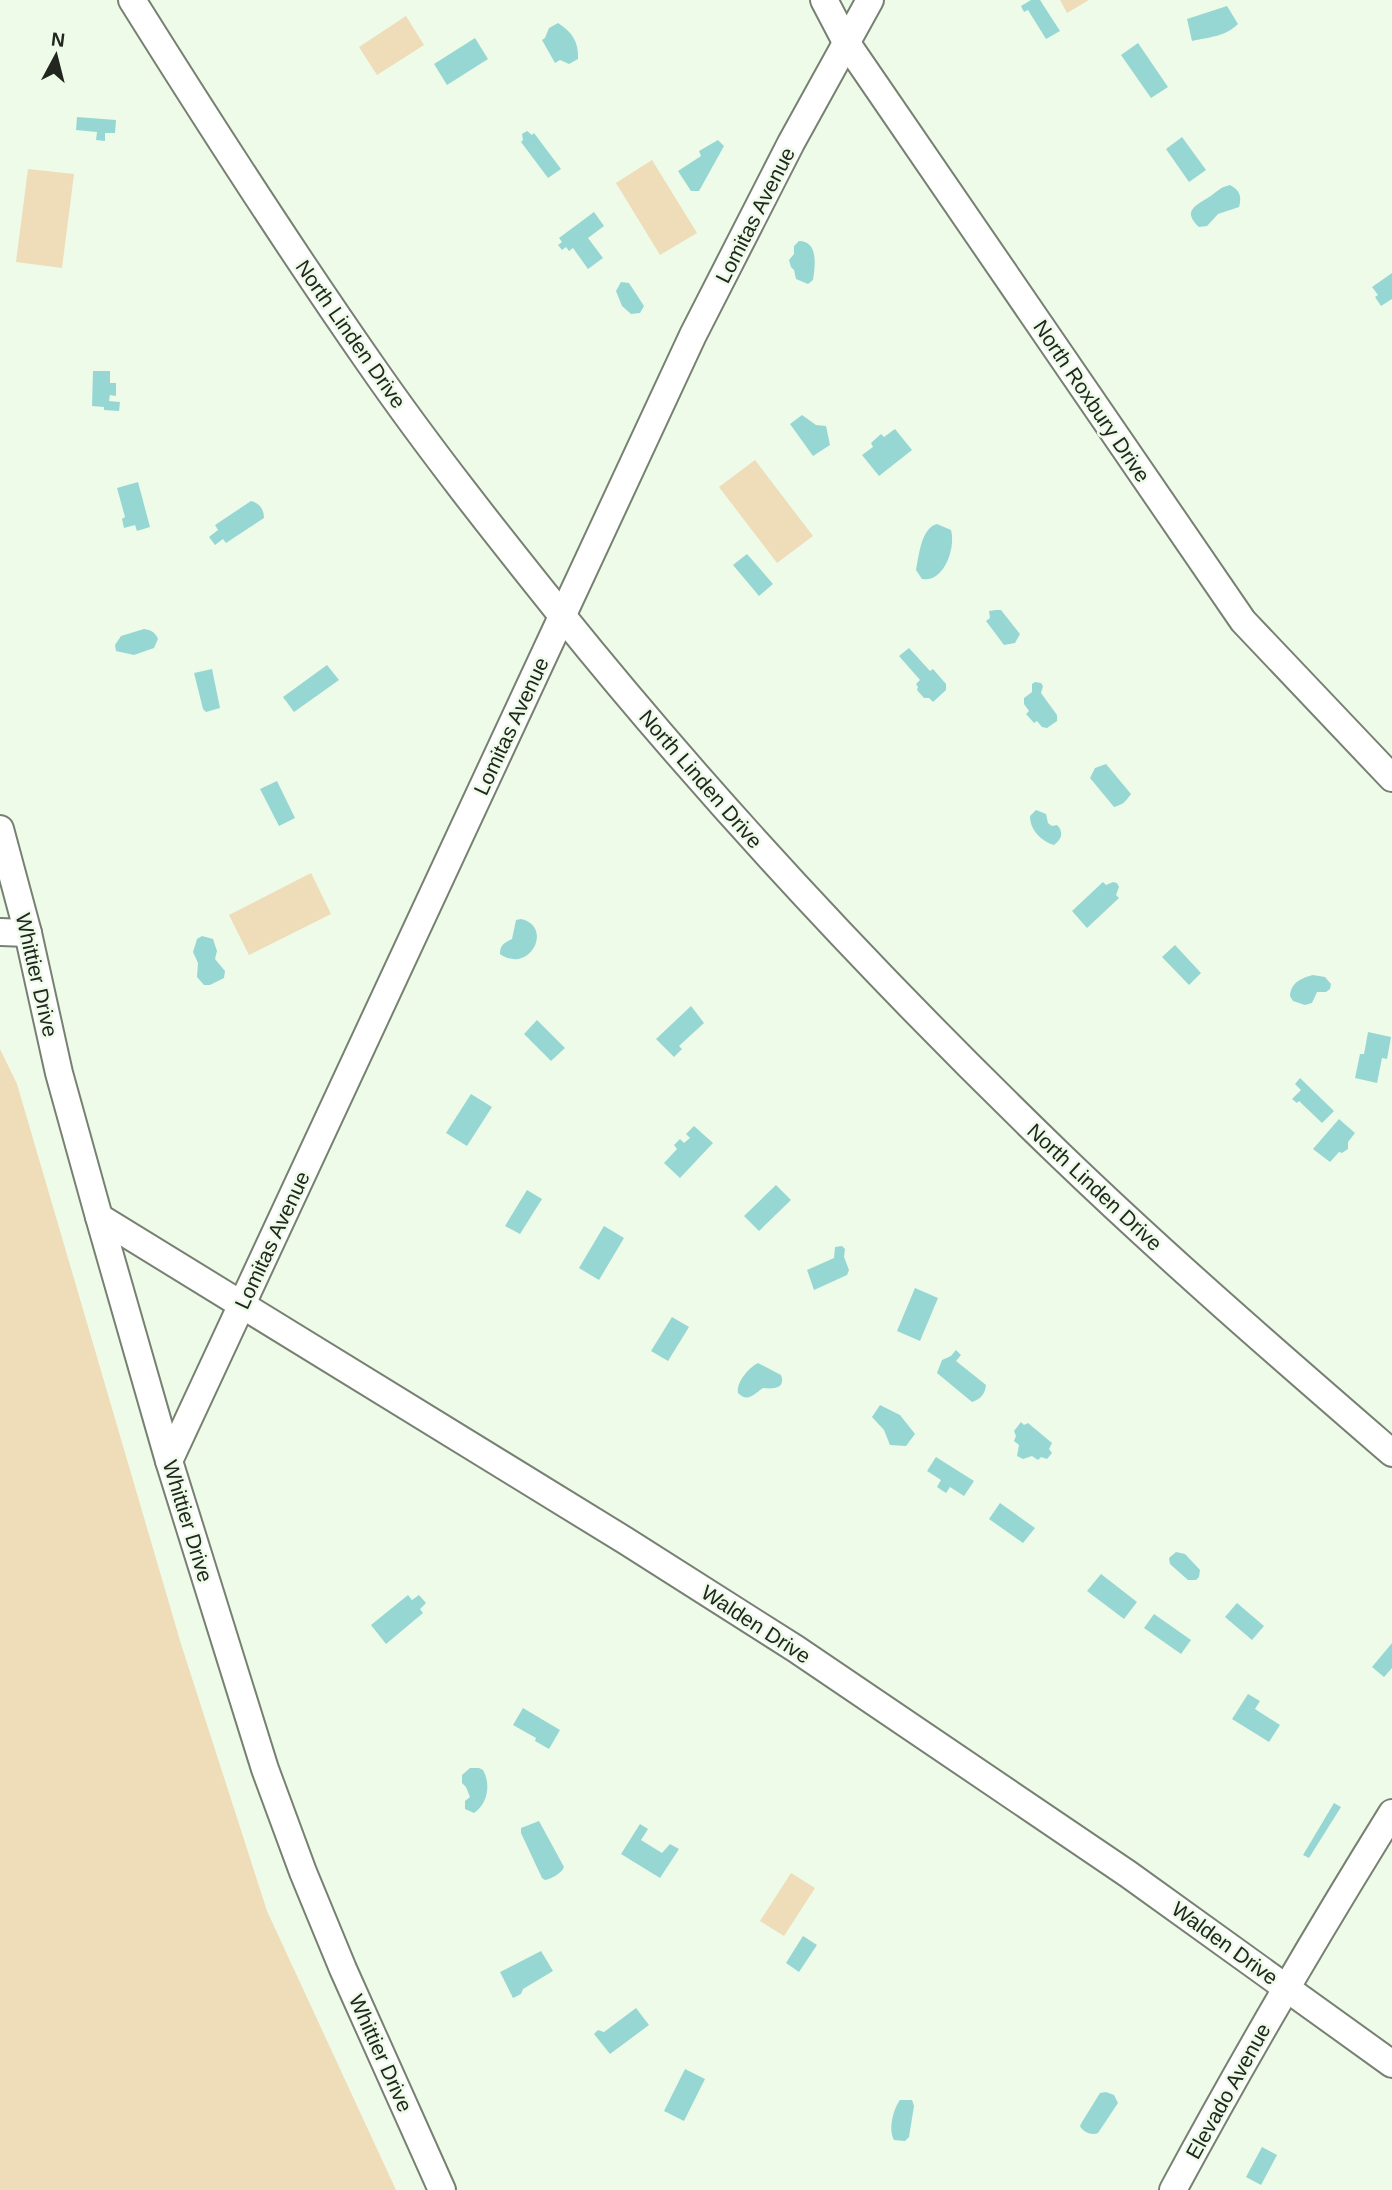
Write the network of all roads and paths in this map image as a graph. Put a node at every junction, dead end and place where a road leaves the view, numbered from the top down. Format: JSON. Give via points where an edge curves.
{"nodes":[{"id":1,"x":132,"y":0,"type":"edge"},
{"id":2,"x":824,"y":0,"type":"edge"},
{"id":3,"x":870,"y":0,"type":"edge"},
{"id":4,"x":846,"y":42,"type":"junction"},
{"id":5,"x":562,"y":616,"type":"junction"},
{"id":6,"x":1392,"y":778,"type":"edge"},
{"id":7,"x":0,"y":829,"type":"edge"},
{"id":8,"x":0,"y":932,"type":"edge"},
{"id":9,"x":28,"y":933,"type":"junction"},
{"id":10,"x":99,"y":1217,"type":"junction"},
{"id":11,"x":242,"y":1305,"type":"junction"},
{"id":12,"x":1392,"y":1453,"type":"edge"},
{"id":13,"x":169,"y":1461,"type":"junction"},
{"id":14,"x":1392,"y":1814,"type":"edge"},
{"id":15,"x":1287,"y":1987,"type":"junction"},
{"id":16,"x":1392,"y":2064,"type":"edge"},
{"id":17,"x":421,"y":2143,"type":"junction"},
{"id":18,"x":442,"y":2190,"type":"edge"},
{"id":19,"x":462,"y":2190,"type":"edge"},
{"id":20,"x":1173,"y":2190,"type":"edge"}],
"edges":[{"from":1,"to":5,"type":"street","name":"North Linden Drive","via":[[374,369]]},
{"from":2,"to":4,"type":"street","name":"North Roxbury Drive"},
{"from":3,"to":4,"type":"street","name":"Lomitas Avenue"},
{"from":4,"to":5,"type":"street","name":"Lomitas Avenue","via":[[693,335]]},
{"from":4,"to":6,"type":"street","name":"North Roxbury Drive","via":[[1243,621]]},
{"from":5,"to":11,"type":"street","name":"Lomitas Avenue"},
{"from":5,"to":12,"type":"street","name":"North Linden Drive","via":[[770,858],[959,1056],[1158,1246]]},
{"from":7,"to":9,"type":"street","name":"Whittier Drive"},
{"from":8,"to":9,"type":"street"},
{"from":9,"to":10,"type":"street","name":"Whittier Drive","via":[[59,1073]]},
{"from":10,"to":11,"type":"street","name":"Walden Drive"},
{"from":10,"to":13,"type":"street","name":"Whittier Drive"},
{"from":11,"to":13,"type":"street","name":"Lomitas Avenue"},
{"from":11,"to":15,"type":"street","name":"Walden Drive","via":[[796,1649]]},
{"from":13,"to":17,"type":"street","name":"Whittier Drive","via":[[265,1769],[303,1872]]},
{"from":14,"to":15,"type":"street","name":"Elevado Avenue"},
{"from":15,"to":16,"type":"street","name":"Walden Drive"},
{"from":15,"to":20,"type":"street","name":"Elevado Avenue"},
{"from":17,"to":18,"type":"street","name":"Whittier Drive"},
{"from":17,"to":19,"type":"street"}]}
